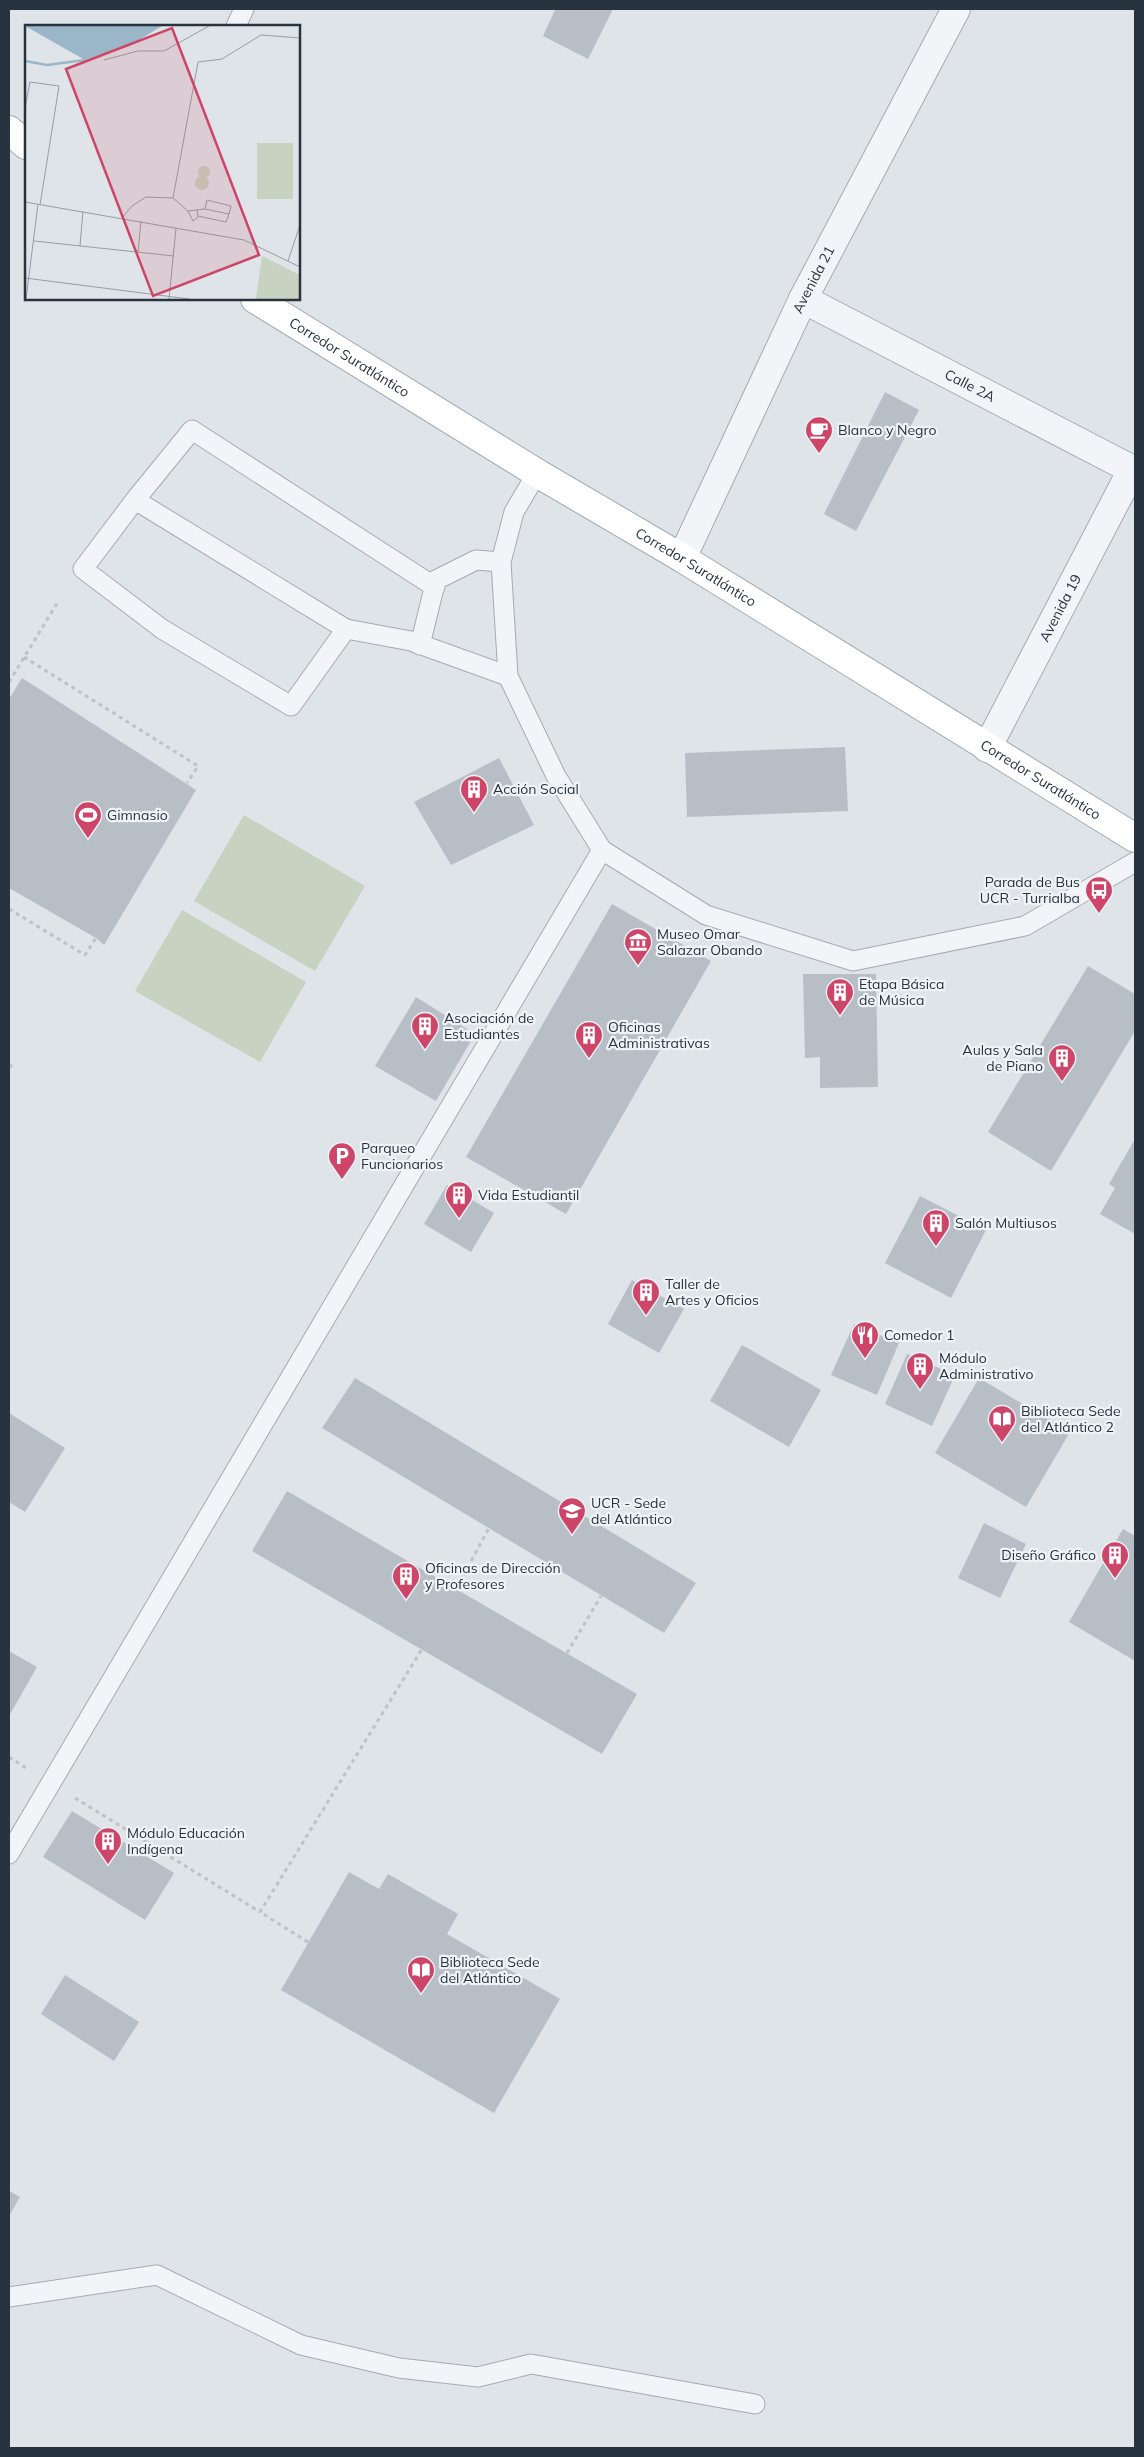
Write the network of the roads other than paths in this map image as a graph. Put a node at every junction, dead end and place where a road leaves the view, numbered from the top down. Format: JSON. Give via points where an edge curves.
{"nodes":[{"id":1,"x":244,"y":9,"type":"edge"},
{"id":2,"x":956,"y":9,"type":"edge"},
{"id":3,"x":236,"y":25,"type":"edge"},
{"id":4,"x":9,"y":130,"type":"edge"},
{"id":5,"x":25,"y":144,"type":"edge"},
{"id":6,"x":804,"y":299,"type":"junction"},
{"id":7,"x":257,"y":300,"type":"edge"},
{"id":8,"x":1134,"y":470,"type":"edge"},
{"id":9,"x":537,"y":473,"type":"junction"},
{"id":10,"x":135,"y":500,"type":"junction"},
{"id":11,"x":682,"y":558,"type":"junction"},
{"id":12,"x":501,"y":562,"type":"junction"},
{"id":13,"x":435,"y":587,"type":"junction"},
{"id":14,"x":346,"y":629,"type":"junction"},
{"id":15,"x":420,"y":645,"type":"junction"},
{"id":16,"x":508,"y":676,"type":"junction"},
{"id":17,"x":988,"y":748,"type":"junction"},
{"id":18,"x":1135,"y":838,"type":"edge"},
{"id":19,"x":602,"y":850,"type":"junction"},
{"id":20,"x":1135,"y":862,"type":"edge"},
{"id":21,"x":9,"y":1854,"type":"edge"},
{"id":22,"x":9,"y":2297,"type":"edge"},
{"id":23,"x":755,"y":2404,"type":"dead end"}],
"edges":[{"from":1,"to":3,"type":"lane"},
{"from":2,"to":6,"type":"street","name":"Avenida 21"},
{"from":4,"to":5,"type":"main road"},
{"from":6,"to":8,"type":"street","name":"Calle 2A"},
{"from":6,"to":11,"type":"street","name":"Avenida 21"},
{"from":7,"to":9,"type":"main road","name":"Corredor Suratlántico"},
{"from":8,"to":17,"type":"street","name":"Avenida 19"},
{"from":9,"to":11,"type":"main road","name":"Corredor Suratlántico"},
{"from":9,"to":12,"type":"lane","via":[[514,512]]},
{"from":10,"to":13,"type":"lane","via":[[192,430]]},
{"from":10,"to":14,"type":"lane"},
{"from":10,"to":14,"type":"lane","via":[[83,569],[162,629],[292,706]]},
{"from":11,"to":17,"type":"main road","name":"Corredor Suratlántico"},
{"from":12,"to":13,"type":"lane","via":[[476,560],[436,580]]},
{"from":12,"to":16,"type":"lane"},
{"from":13,"to":15,"type":"lane"},
{"from":14,"to":15,"type":"lane"},
{"from":15,"to":16,"type":"lane"},
{"from":16,"to":19,"type":"lane","via":[[556,776]]},
{"from":17,"to":18,"type":"main road","name":"Corredor Suratlántico"},
{"from":19,"to":20,"type":"lane","via":[[706,915],[853,961],[1025,926]]},
{"from":19,"to":21,"type":"lane"},
{"from":22,"to":23,"type":"lane","via":[[157,2275],[300,2345],[399,2368],[478,2377],[531,2364]]}]}
